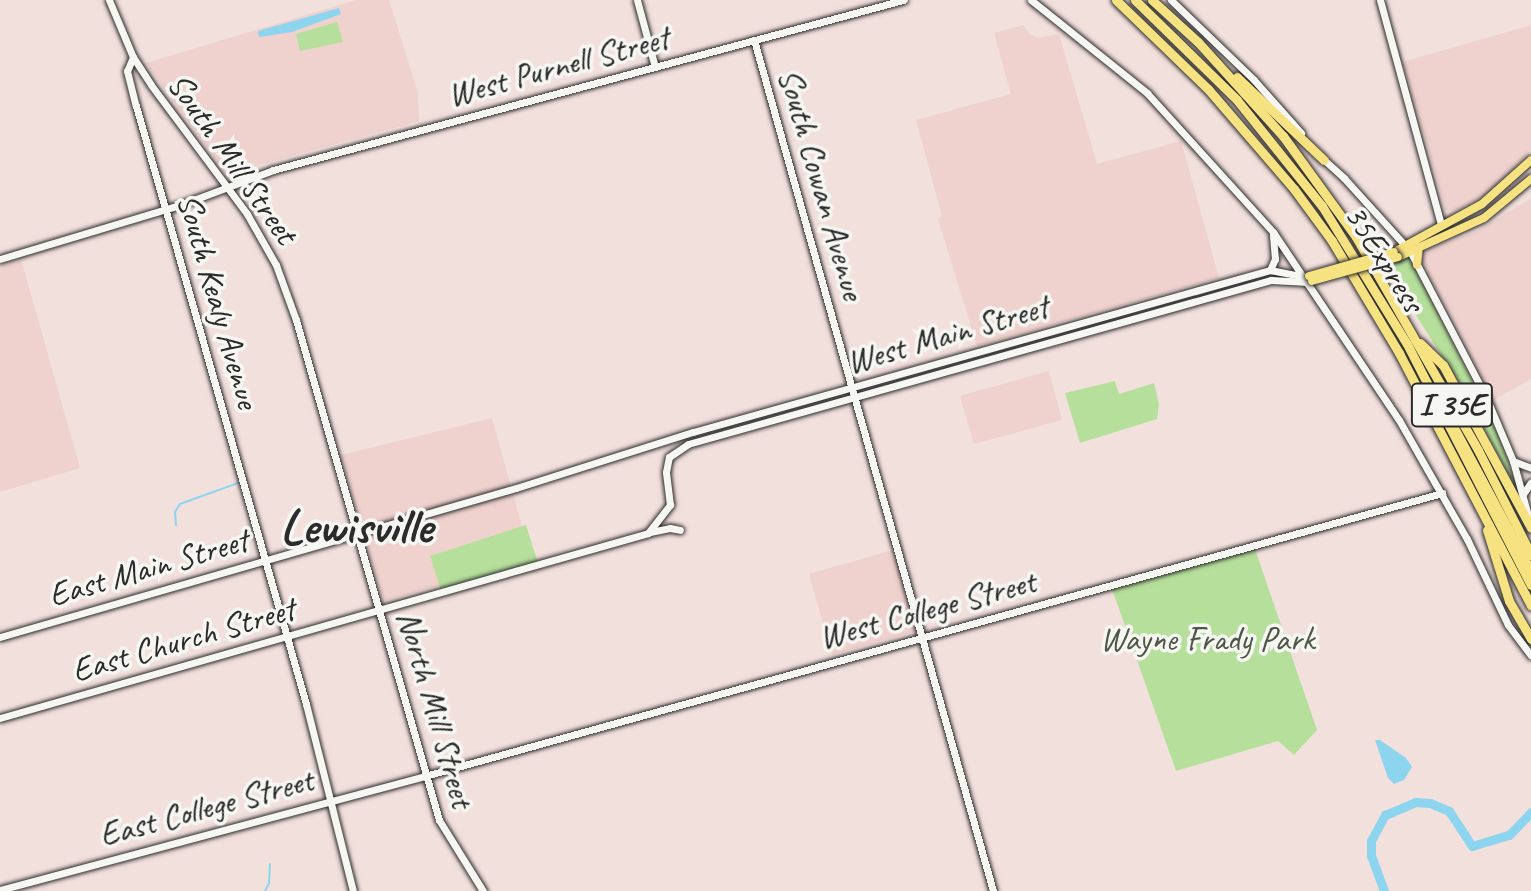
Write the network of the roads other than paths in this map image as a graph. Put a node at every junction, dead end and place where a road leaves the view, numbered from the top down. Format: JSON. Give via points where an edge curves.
{"nodes":[{"id":1,"x":109,"y":0,"type":"edge"},
{"id":2,"x":637,"y":0,"type":"edge"},
{"id":3,"x":903,"y":0,"type":"edge"},
{"id":4,"x":1031,"y":0,"type":"edge"},
{"id":5,"x":1116,"y":0,"type":"edge"},
{"id":6,"x":1135,"y":0,"type":"edge"},
{"id":7,"x":1152,"y":0,"type":"edge"},
{"id":8,"x":1171,"y":0,"type":"edge"},
{"id":9,"x":1380,"y":0,"type":"edge"},
{"id":10,"x":754,"y":40,"type":"junction"},
{"id":11,"x":1198,"y":42,"type":"junction"},
{"id":12,"x":133,"y":57,"type":"junction"},
{"id":13,"x":655,"y":67,"type":"junction"},
{"id":14,"x":140,"y":69,"type":"junction"},
{"id":15,"x":129,"y":81,"type":"junction"},
{"id":16,"x":1324,"y":160,"type":"junction"},
{"id":17,"x":1531,"y":160,"type":"edge"},
{"id":18,"x":1531,"y":179,"type":"edge"},
{"id":19,"x":226,"y":186,"type":"junction"},
{"id":20,"x":166,"y":209,"type":"junction"},
{"id":21,"x":1441,"y":224,"type":"junction"},
{"id":22,"x":1273,"y":232,"type":"junction"},
{"id":23,"x":1422,"y":244,"type":"junction"},
{"id":24,"x":1408,"y":248,"type":"junction"},
{"id":25,"x":0,"y":259,"type":"edge"},
{"id":26,"x":1417,"y":265,"type":"junction"},
{"id":27,"x":1270,"y":270,"type":"junction"},
{"id":28,"x":1250,"y":277,"type":"junction"},
{"id":29,"x":1308,"y":279,"type":"junction"},
{"id":30,"x":1233,"y":290,"type":"junction"},
{"id":31,"x":1417,"y":340,"type":"junction"},
{"id":32,"x":855,"y":392,"type":"junction"},
{"id":33,"x":1432,"y":394,"type":"junction"},
{"id":34,"x":1513,"y":461,"type":"junction"},
{"id":35,"x":1531,"y":468,"type":"edge"},
{"id":36,"x":1531,"y":482,"type":"edge"},
{"id":37,"x":1442,"y":493,"type":"junction"},
{"id":38,"x":1522,"y":497,"type":"junction"},
{"id":39,"x":1485,"y":519,"type":"junction"},
{"id":40,"x":1531,"y":526,"type":"edge"},
{"id":41,"x":680,"y":530,"type":"dead end"},
{"id":42,"x":648,"y":533,"type":"junction"},
{"id":43,"x":357,"y":534,"type":"junction"},
{"id":44,"x":1531,"y":555,"type":"edge"},
{"id":45,"x":264,"y":561,"type":"junction"},
{"id":46,"x":1531,"y":572,"type":"edge"},
{"id":47,"x":1531,"y":585,"type":"edge"},
{"id":48,"x":1531,"y":606,"type":"edge"},
{"id":49,"x":380,"y":609,"type":"junction"},
{"id":50,"x":923,"y":634,"type":"junction"},
{"id":51,"x":286,"y":636,"type":"junction"},
{"id":52,"x":0,"y":637,"type":"edge"},
{"id":53,"x":1531,"y":639,"type":"edge"},
{"id":54,"x":1531,"y":655,"type":"edge"},
{"id":55,"x":0,"y":718,"type":"edge"},
{"id":56,"x":425,"y":776,"type":"junction"},
{"id":57,"x":331,"y":800,"type":"junction"},
{"id":58,"x":0,"y":890,"type":"edge"},
{"id":59,"x":353,"y":891,"type":"edge"},
{"id":60,"x":483,"y":891,"type":"edge"},
{"id":61,"x":993,"y":891,"type":"edge"}],
"edges":[{"from":1,"to":12,"type":"main road","name":"South Mill Street"},
{"from":2,"to":13,"type":"main road"},
{"from":3,"to":10,"type":"main road","name":"West Purnell Street"},
{"from":4,"to":22,"type":"main road","via":[[1147,93]]},
{"from":5,"to":39,"type":"highway","number":"I 35E","via":[[1200,80],[1332,241],[1399,353]]},
{"from":6,"to":33,"type":"highway","name":"35Express","via":[[1213,73],[1301,176],[1371,281]]},
{"from":7,"to":11,"type":"highway","number":"I 35E"},
{"from":8,"to":16,"type":"main road","via":[[1254,80]]},
{"from":9,"to":21,"type":"main road"},
{"from":10,"to":13,"type":"main road","name":"West Purnell Street"},
{"from":10,"to":32,"type":"main road","name":"South Cowan Avenue"},
{"from":11,"to":16,"type":"highway"},
{"from":11,"to":31,"type":"highway","number":"I 35E","via":[[1283,136],[1369,256]]},
{"from":12,"to":14,"type":"main road","name":"South Mill Street"},
{"from":12,"to":15,"type":"main road","name":"South Kealy Avenue","via":[[128,61]]},
{"from":13,"to":19,"type":"main road","name":"West Purnell Street"},
{"from":14,"to":15,"type":"main road"},
{"from":14,"to":19,"type":"main road","name":"South Mill Street"},
{"from":15,"to":20,"type":"main road","name":"South Kealy Avenue"},
{"from":16,"to":24,"type":"main road"},
{"from":17,"to":21,"type":"main road","name":"West Main Street","via":[[1482,204]]},
{"from":18,"to":23,"type":"main road","name":"West Main Street","via":[[1484,218]]},
{"from":19,"to":20,"type":"main road","name":"West Purnell Street"},
{"from":19,"to":43,"type":"main road","name":"South Mill Street","via":[[276,265]]},
{"from":20,"to":25,"type":"main road","name":"West Purnell Street"},
{"from":20,"to":45,"type":"main road","name":"South Kealy Avenue"},
{"from":21,"to":24,"type":"main road","name":"West Main Street"},
{"from":22,"to":27,"type":"main road","via":[[1275,259]]},
{"from":22,"to":29,"type":"main road"},
{"from":23,"to":24,"type":"main road","name":"West Main Street"},
{"from":23,"to":26,"type":"main road"},
{"from":24,"to":26,"type":"main road"},
{"from":24,"to":29,"type":"main road","name":"West Main Street","bridge":true},
{"from":26,"to":34,"type":"main road"},
{"from":27,"to":28,"type":"main road","name":"West Main Street"},
{"from":27,"to":29,"type":"main road","name":"West Main Street"},
{"from":28,"to":30,"type":"main road"},
{"from":28,"to":32,"type":"main road","name":"West Main Street"},
{"from":29,"to":30,"type":"main road","name":"West Main Street","via":[[1274,279]]},
{"from":29,"to":37,"type":"main road"},
{"from":30,"to":32,"type":"main road","name":"West Main Street"},
{"from":31,"to":40,"type":"highway","via":[[1443,365]]},
{"from":31,"to":44,"type":"highway","number":"I 35E"},
{"from":32,"to":42,"type":"main road","name":"West Main Street","via":[[688,444],[669,457],[670,505]]},
{"from":32,"to":43,"type":"main road","name":"West Main Street"},
{"from":32,"to":50,"type":"main road","name":"South Cowan Avenue"},
{"from":33,"to":46,"type":"highway","via":[[1465,445]]},
{"from":33,"to":47,"type":"highway","name":"35Express"},
{"from":34,"to":35,"type":"main road"},
{"from":34,"to":38,"type":"main road"},
{"from":36,"to":38,"type":"main road"},
{"from":37,"to":50,"type":"main road","name":"West College Street"},
{"from":37,"to":54,"type":"main road","via":[[1508,625]]},
{"from":38,"to":40,"type":"main road"},
{"from":39,"to":48,"type":"highway","number":"I 35E"},
{"from":39,"to":53,"type":"highway","via":[[1500,577]]},
{"from":41,"to":42,"type":"main road","name":"East Church Street"},
{"from":42,"to":49,"type":"main road","name":"East Church Street"},
{"from":43,"to":45,"type":"main road","name":"East Main Street"},
{"from":43,"to":49,"type":"main road","name":"North Mill Street"},
{"from":45,"to":51,"type":"main road","name":"South Kealy Avenue"},
{"from":45,"to":52,"type":"main road","name":"East Main Street"},
{"from":49,"to":51,"type":"main road","name":"East Church Street"},
{"from":49,"to":56,"type":"main road","name":"North Mill Street"},
{"from":50,"to":56,"type":"main road","name":"West College Street"},
{"from":50,"to":61,"type":"main road","name":"South Cowan Avenue"},
{"from":51,"to":55,"type":"main road","name":"East Church Street"},
{"from":51,"to":57,"type":"main road","name":"South Kealy Avenue"},
{"from":56,"to":57,"type":"main road","name":"East College Street"},
{"from":56,"to":60,"type":"main road","name":"North Mill Street","via":[[445,832]]},
{"from":57,"to":58,"type":"main road","name":"East College Street"},
{"from":57,"to":59,"type":"main road","name":"South Kealy Avenue"}]}
